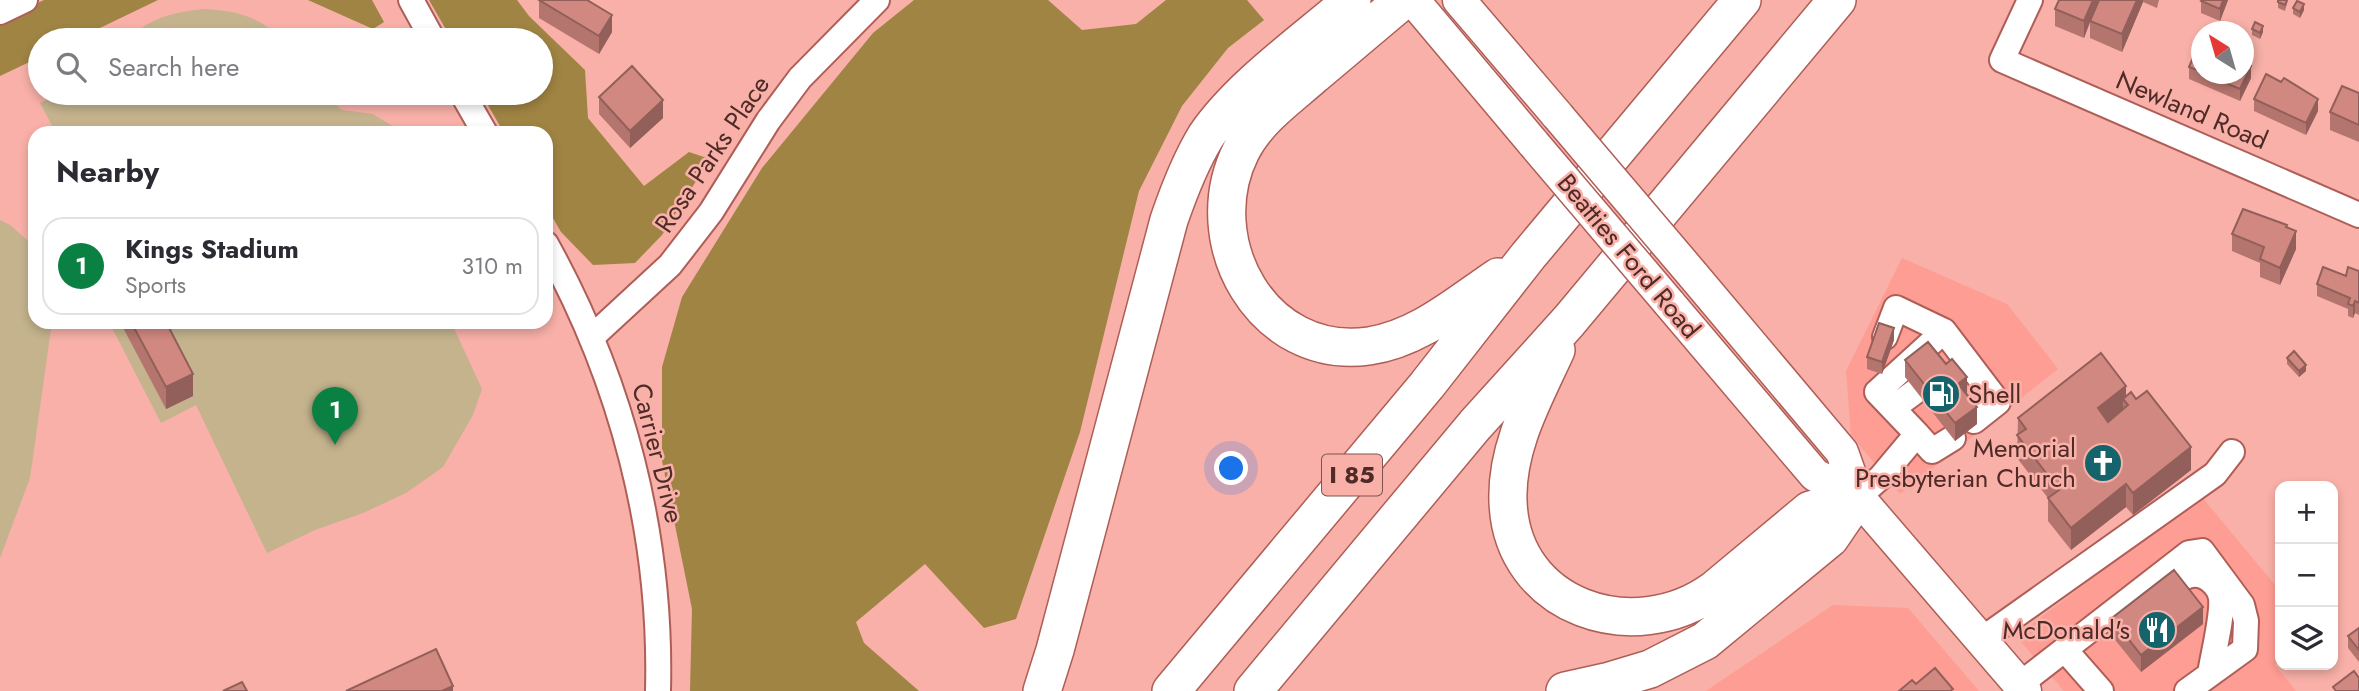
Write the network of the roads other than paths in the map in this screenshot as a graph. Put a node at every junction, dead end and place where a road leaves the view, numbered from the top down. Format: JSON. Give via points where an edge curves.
{"nodes":[{"id":1,"x":25,"y":0,"type":"edge"},
{"id":2,"x":411,"y":0,"type":"edge"},
{"id":3,"x":877,"y":0,"type":"edge"},
{"id":4,"x":1353,"y":0,"type":"edge"},
{"id":5,"x":1403,"y":0,"type":"edge"},
{"id":6,"x":1413,"y":0,"type":"edge"},
{"id":7,"x":1459,"y":0,"type":"edge"},
{"id":8,"x":1742,"y":0,"type":"edge"},
{"id":9,"x":1837,"y":0,"type":"edge"},
{"id":10,"x":2030,"y":0,"type":"edge"},
{"id":11,"x":0,"y":12,"type":"edge"},
{"id":12,"x":426,"y":28,"type":"edge"},
{"id":13,"x":469,"y":105,"type":"edge"},
{"id":14,"x":481,"y":126,"type":"edge"},
{"id":15,"x":2359,"y":215,"type":"edge"},
{"id":16,"x":1528,"y":256,"type":"junction"},
{"id":17,"x":553,"y":258,"type":"edge"},
{"id":18,"x":1569,"y":321,"type":"junction"},
{"id":19,"x":1944,"y":331,"type":"junction"},
{"id":20,"x":592,"y":337,"type":"junction"},
{"id":21,"x":1885,"y":337,"type":"edge"},
{"id":22,"x":1881,"y":390,"type":"junction"},
{"id":23,"x":1916,"y":391,"type":"edge"},
{"id":24,"x":1970,"y":415,"type":"edge"},
{"id":25,"x":1948,"y":431,"type":"edge"},
{"id":26,"x":1920,"y":437,"type":"junction"},
{"id":27,"x":2232,"y":452,"type":"dead end"},
{"id":28,"x":1858,"y":497,"type":"junction"},
{"id":29,"x":1980,"y":640,"type":"junction"},
{"id":30,"x":2065,"y":650,"type":"junction"},
{"id":31,"x":2022,"y":688,"type":"edge"},
{"id":32,"x":658,"y":691,"type":"edge"},
{"id":33,"x":1042,"y":691,"type":"edge"},
{"id":34,"x":1171,"y":691,"type":"edge"},
{"id":35,"x":1252,"y":691,"type":"edge"},
{"id":36,"x":1565,"y":691,"type":"edge"},
{"id":37,"x":2101,"y":691,"type":"edge"},
{"id":38,"x":2187,"y":691,"type":"edge"}],
"edges":[{"from":1,"to":11,"type":"street"},
{"from":2,"to":12,"type":"street"},
{"from":3,"to":20,"type":"street","name":"Rosa Parks Place","via":[[800,78],[670,265]]},
{"from":4,"to":33,"type":"highway","via":[[1238,99],[1208,134],[1186,174],[1169,220]]},
{"from":5,"to":16,"type":"highway","via":[[1275,109],[1251,135],[1234,167],[1227,202],[1228,237],[1239,270],[1258,303],[1283,327],[1315,342],[1349,347],[1385,343],[1417,330]]},
{"from":6,"to":28,"type":"main road","name":"Beatties Ford Road","bridge":true,"via":[[1815,475]]},
{"from":7,"to":28,"type":"main road","name":"Beatties Ford Road","bridge":true,"via":[[1842,452]]},
{"from":8,"to":16,"type":"highway","number":"I 85"},
{"from":9,"to":18,"type":"highway","number":"I 85"},
{"from":10,"to":15,"type":"street","name":"Newland Road","via":[[2002,60]]},
{"from":13,"to":14,"type":"street"},
{"from":16,"to":34,"type":"highway","number":"I 85","via":[[1427,386]]},
{"from":17,"to":20,"type":"street","name":"Carrier Drive"},
{"from":18,"to":28,"type":"highway","via":[[1520,432],[1508,488],[1510,521],[1520,551],[1538,577],[1563,597],[1591,611],[1620,617],[1676,611],[1714,590],[1810,510]]},
{"from":18,"to":35,"type":"highway","number":"I 85","via":[[1475,425]]},
{"from":19,"to":21,"type":"street","via":[[1896,308]]},
{"from":19,"to":22,"type":"street"},
{"from":19,"to":24,"type":"street","via":[[1954,360],[1998,402]]},
{"from":20,"to":32,"type":"street","name":"Carrier Drive","via":[[621,418],[644,509],[656,592]]},
{"from":22,"to":23,"type":"street"},
{"from":22,"to":26,"type":"street"},
{"from":25,"to":26,"type":"street"},
{"from":26,"to":28,"type":"street"},
{"from":27,"to":29,"type":"street","via":[[2215,474]]},
{"from":28,"to":29,"type":"main road","name":"Beatties Ford Road"},
{"from":28,"to":36,"type":"highway","via":[[1830,538],[1705,641],[1650,669]]},
{"from":29,"to":31,"type":"main road","name":"Beatties Ford Road"},
{"from":30,"to":31,"type":"street"},
{"from":30,"to":37,"type":"street"},
{"from":30,"to":38,"type":"street","via":[[2189,553],[2202,551],[2242,606],[2245,649]]}]}
